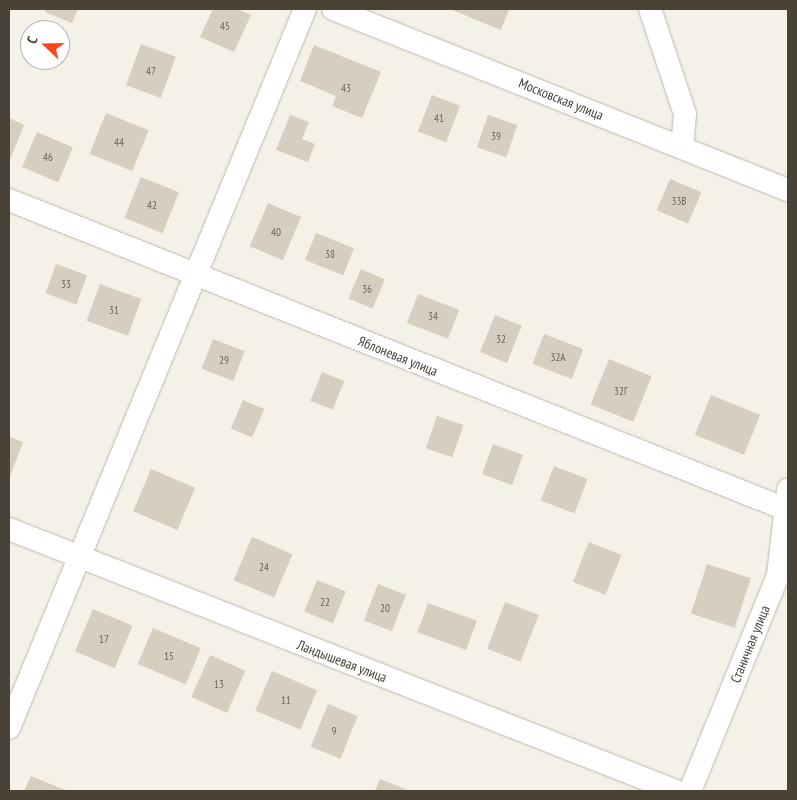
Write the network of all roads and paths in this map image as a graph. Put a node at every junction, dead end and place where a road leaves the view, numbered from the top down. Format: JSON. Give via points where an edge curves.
{"nodes":[{"id":1,"x":304,"y":9,"type":"edge"},
{"id":2,"x":333,"y":9,"type":"edge"},
{"id":3,"x":650,"y":9,"type":"edge"},
{"id":4,"x":682,"y":147,"type":"junction"},
{"id":5,"x":788,"y":190,"type":"edge"},
{"id":6,"x":9,"y":200,"type":"edge"},
{"id":7,"x":197,"y":277,"type":"junction"},
{"id":8,"x":787,"y":503,"type":"edge"},
{"id":9,"x":9,"y":529,"type":"edge"},
{"id":10,"x":79,"y":558,"type":"junction"},
{"id":11,"x":9,"y":728,"type":"edge"},
{"id":12,"x":676,"y":791,"type":"edge"},
{"id":13,"x":690,"y":791,"type":"edge"}],
"edges":[{"from":1,"to":7,"type":"street"},
{"from":2,"to":4,"type":"street","name":"Московская улица"},
{"from":3,"to":4,"type":"street","via":[[685,114]]},
{"from":4,"to":5,"type":"street","name":"Московская улица"},
{"from":6,"to":7,"type":"street","name":"Яблоневая улица"},
{"from":7,"to":8,"type":"street","name":"Яблоневая улица"},
{"from":7,"to":10,"type":"street"},
{"from":8,"to":13,"type":"street","name":"Станичная улица","via":[[778,575]]},
{"from":9,"to":10,"type":"street","name":"Ландышевая улица"},
{"from":10,"to":11,"type":"street"},
{"from":10,"to":12,"type":"street","name":"Ландышевая улица"}]}
